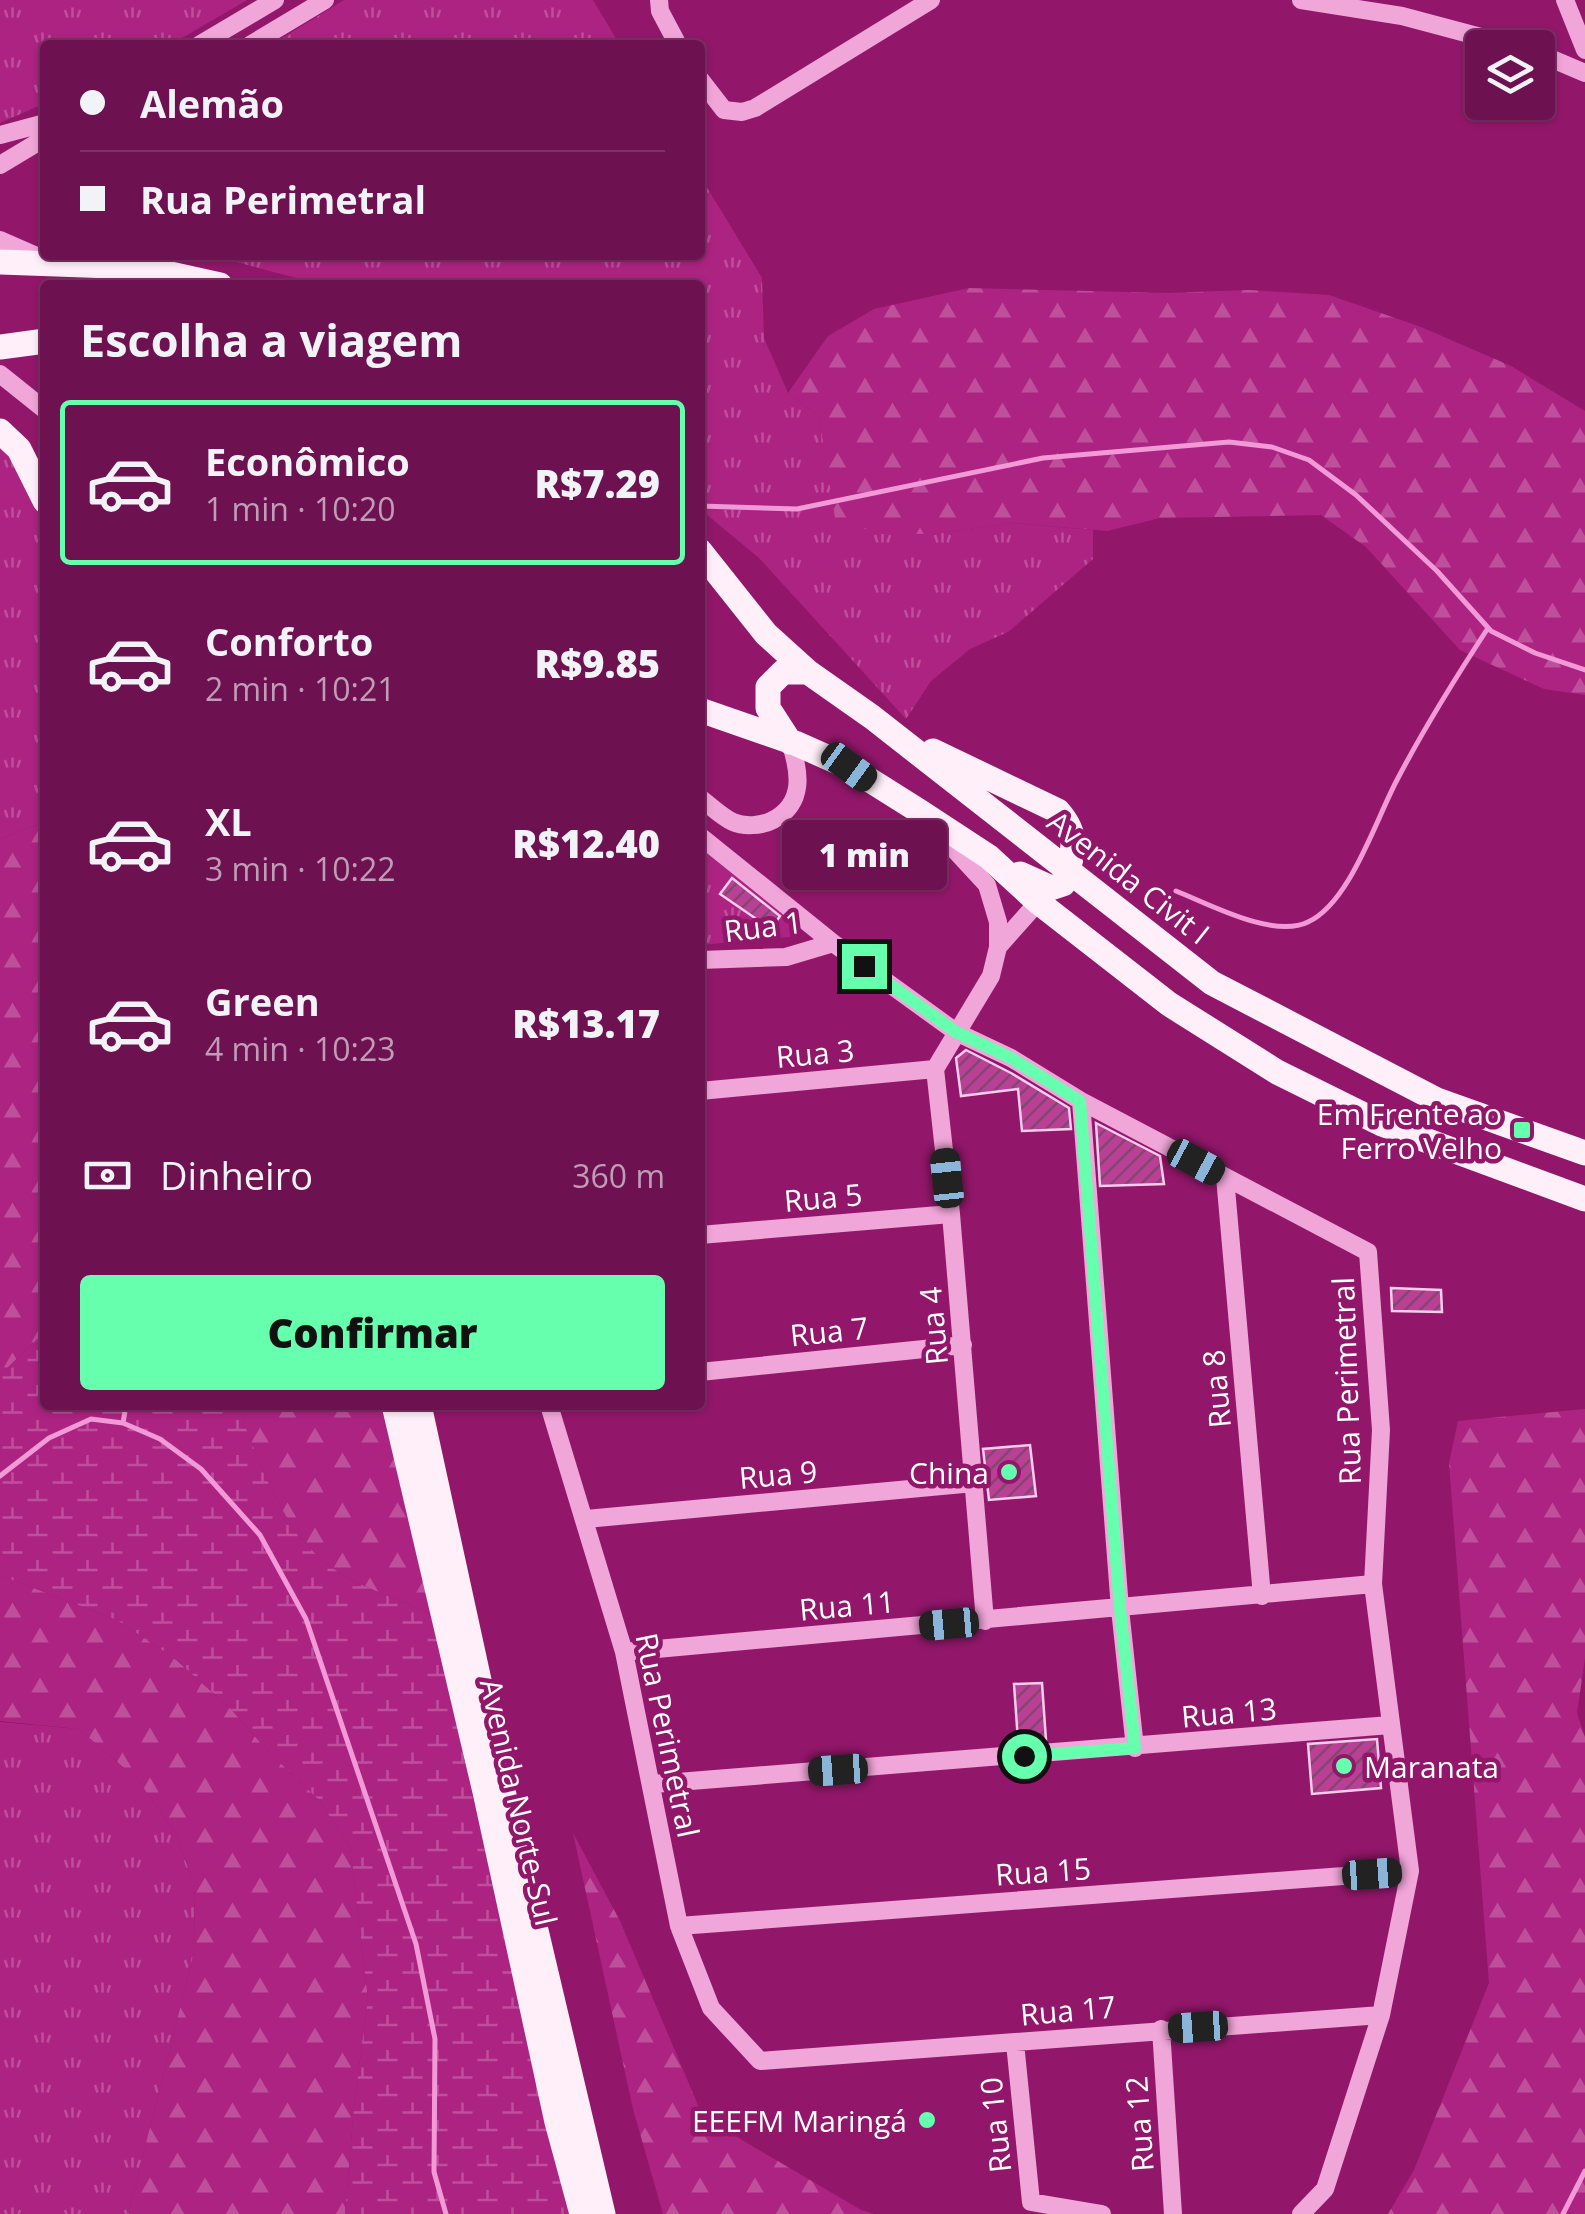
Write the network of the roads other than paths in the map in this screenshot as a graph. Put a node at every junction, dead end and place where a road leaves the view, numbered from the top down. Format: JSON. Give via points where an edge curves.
{"nodes":[{"id":1,"x":275,"y":0,"type":"edge"},
{"id":2,"x":325,"y":0,"type":"edge"},
{"id":3,"x":658,"y":0,"type":"edge"},
{"id":4,"x":931,"y":0,"type":"edge"},
{"id":5,"x":1301,"y":0,"type":"edge"},
{"id":6,"x":1565,"y":0,"type":"edge"},
{"id":7,"x":1399,"y":8,"type":"edge"},
{"id":8,"x":1467,"y":30,"type":"edge"},
{"id":9,"x":208,"y":40,"type":"edge"},
{"id":10,"x":258,"y":40,"type":"edge"},
{"id":11,"x":676,"y":40,"type":"edge"},
{"id":12,"x":1585,"y":50,"type":"edge"},
{"id":13,"x":1555,"y":60,"type":"edge"},
{"id":14,"x":1585,"y":73,"type":"edge"},
{"id":15,"x":705,"y":85,"type":"edge"},
{"id":16,"x":40,"y":124,"type":"edge"},
{"id":17,"x":0,"y":134,"type":"edge"},
{"id":18,"x":40,"y":141,"type":"edge"},
{"id":19,"x":0,"y":165,"type":"edge"},
{"id":20,"x":0,"y":240,"type":"edge"},
{"id":21,"x":40,"y":258,"type":"edge"},
{"id":22,"x":44,"y":260,"type":"edge"},
{"id":23,"x":130,"y":261,"type":"edge"},
{"id":24,"x":0,"y":262,"type":"edge"},
{"id":25,"x":55,"y":265,"type":"junction"},
{"id":26,"x":201,"y":280,"type":"edge"},
{"id":27,"x":40,"y":342,"type":"edge"},
{"id":28,"x":0,"y":346,"type":"edge"},
{"id":29,"x":0,"y":374,"type":"edge"},
{"id":30,"x":40,"y":406,"type":"edge"},
{"id":31,"x":0,"y":431,"type":"edge"},
{"id":32,"x":40,"y":492,"type":"edge"},
{"id":33,"x":705,"y":557,"type":"edge"},
{"id":34,"x":808,"y":672,"type":"junction"},
{"id":35,"x":705,"y":712,"type":"edge"},
{"id":36,"x":872,"y":717,"type":"junction"},
{"id":37,"x":790,"y":742,"type":"junction"},
{"id":38,"x":705,"y":802,"type":"edge"},
{"id":39,"x":919,"y":811,"type":"junction"},
{"id":40,"x":705,"y":840,"type":"edge"},
{"id":41,"x":989,"y":857,"type":"junction"},
{"id":42,"x":1068,"y":871,"type":"junction"},
{"id":43,"x":1038,"y":902,"type":"junction"},
{"id":44,"x":832,"y":943,"type":"junction"},
{"id":45,"x":998,"y":947,"type":"junction"},
{"id":46,"x":705,"y":960,"type":"edge"},
{"id":47,"x":956,"y":1032,"type":"junction"},
{"id":48,"x":935,"y":1069,"type":"junction"},
{"id":49,"x":705,"y":1091,"type":"edge"},
{"id":50,"x":1080,"y":1101,"type":"junction"},
{"id":51,"x":1585,"y":1154,"type":"edge"},
{"id":52,"x":1225,"y":1177,"type":"junction"},
{"id":53,"x":1585,"y":1199,"type":"edge"},
{"id":54,"x":951,"y":1214,"type":"junction"},
{"id":55,"x":705,"y":1235,"type":"edge"},
{"id":56,"x":963,"y":1345,"type":"junction"},
{"id":57,"x":705,"y":1371,"type":"edge"},
{"id":58,"x":395,"y":1410,"type":"edge"},
{"id":59,"x":421,"y":1410,"type":"edge"},
{"id":60,"x":551,"y":1410,"type":"edge"},
{"id":61,"x":974,"y":1482,"type":"junction"},
{"id":62,"x":586,"y":1519,"type":"junction"},
{"id":63,"x":1373,"y":1584,"type":"junction"},
{"id":64,"x":1262,"y":1596,"type":"junction"},
{"id":65,"x":1120,"y":1609,"type":"junction"},
{"id":66,"x":986,"y":1621,"type":"junction"},
{"id":67,"x":624,"y":1652,"type":"junction"},
{"id":68,"x":1390,"y":1725,"type":"junction"},
{"id":69,"x":1135,"y":1748,"type":"junction"},
{"id":70,"x":653,"y":1784,"type":"junction"},
{"id":71,"x":1410,"y":1871,"type":"junction"},
{"id":72,"x":679,"y":1926,"type":"junction"},
{"id":73,"x":1381,"y":2015,"type":"junction"},
{"id":74,"x":1161,"y":2030,"type":"junction"},
{"id":75,"x":1015,"y":2043,"type":"junction"},
{"id":76,"x":760,"y":2061,"type":"joint"},
{"id":77,"x":582,"y":2214,"type":"edge"},
{"id":78,"x":603,"y":2214,"type":"edge"},
{"id":79,"x":1102,"y":2214,"type":"edge"},
{"id":80,"x":1173,"y":2214,"type":"edge"},
{"id":81,"x":1301,"y":2214,"type":"edge"}],
"edges":[{"from":1,"to":9,"type":"street"},
{"from":2,"to":10,"type":"street"},
{"from":3,"to":11,"type":"street"},
{"from":4,"to":15,"type":"street","via":[[754,108],[724,110]]},
{"from":5,"to":7,"type":"street"},
{"from":6,"to":12,"type":"street"},
{"from":7,"to":8,"type":"street"},
{"from":13,"to":14,"type":"street"},
{"from":16,"to":17,"type":"street"},
{"from":18,"to":19,"type":"street"},
{"from":20,"to":21,"type":"street"},
{"from":22,"to":25,"type":"street"},
{"from":23,"to":25,"type":"main road"},
{"from":23,"to":26,"type":"main road"},
{"from":24,"to":25,"type":"main road"},
{"from":27,"to":28,"type":"main road"},
{"from":29,"to":30,"type":"street"},
{"from":31,"to":32,"type":"main road","via":[[19,449]]},
{"from":33,"to":34,"type":"main road","name":"Avenida Civit I","via":[[766,634]]},
{"from":34,"to":36,"type":"main road","name":"Avenida Civit I"},
{"from":34,"to":37,"type":"main road","via":[[783,672],[768,687],[768,708]]},
{"from":35,"to":37,"type":"main road"},
{"from":36,"to":42,"type":"main road","name":"Avenida Civit I"},
{"from":36,"to":42,"type":"main road","via":[[1058,811],[1074,838]]},
{"from":37,"to":38,"type":"street","via":[[797,790],[788,812],[764,825],[736,824]]},
{"from":37,"to":39,"type":"main road","via":[[849,767]]},
{"from":39,"to":41,"type":"main road"},
{"from":39,"to":45,"type":"street","via":[[987,886]]},
{"from":40,"to":44,"type":"street","name":"Rua Perimetral"},
{"from":41,"to":42,"type":"main road","via":[[1051,888],[1063,884]]},
{"from":41,"to":43,"type":"main road"},
{"from":42,"to":51,"type":"main road","name":"Avenida Civit I","via":[[1212,982],[1437,1100]]},
{"from":43,"to":45,"type":"street"},
{"from":43,"to":53,"type":"main road","via":[[1169,1004],[1277,1072],[1382,1124]]},
{"from":44,"to":46,"type":"street","name":"Rua 1","via":[[786,957]]},
{"from":44,"to":47,"type":"street","name":"Rua Perimetral"},
{"from":45,"to":47,"type":"street","via":[[991,976]]},
{"from":47,"to":48,"type":"street"},
{"from":47,"to":50,"type":"street","name":"Rua Perimetral"},
{"from":48,"to":49,"type":"street","name":"Rua 3"},
{"from":48,"to":54,"type":"street","name":"Rua 4"},
{"from":50,"to":52,"type":"street","name":"Rua Perimetral"},
{"from":50,"to":65,"type":"street"},
{"from":52,"to":63,"type":"street","name":"Rua Perimetral","via":[[1368,1252],[1381,1430]]},
{"from":52,"to":64,"type":"street","name":"Rua 8"},
{"from":54,"to":55,"type":"street","name":"Rua 5"},
{"from":54,"to":56,"type":"street","name":"Rua 4"},
{"from":56,"to":57,"type":"street","name":"Rua 7"},
{"from":56,"to":61,"type":"street","name":"Rua 4"},
{"from":58,"to":77,"type":"main road","name":"Avenida Norte-Sul"},
{"from":59,"to":78,"type":"main road","name":"Avenida Norte-Sul"},
{"from":60,"to":62,"type":"street","name":"Rua Perimetral"},
{"from":61,"to":62,"type":"street","name":"Rua 9"},
{"from":61,"to":66,"type":"street","name":"Rua 4"},
{"from":62,"to":67,"type":"street","name":"Rua Perimetral"},
{"from":63,"to":64,"type":"street","name":"Rua 11"},
{"from":63,"to":68,"type":"street","name":"Rua Perimetral"},
{"from":64,"to":65,"type":"street","name":"Rua 11"},
{"from":65,"to":66,"type":"street","name":"Rua 11"},
{"from":65,"to":69,"type":"street"},
{"from":66,"to":67,"type":"street","name":"Rua 11"},
{"from":67,"to":70,"type":"street","name":"Rua Perimetral"},
{"from":68,"to":69,"type":"street","name":"Rua 13"},
{"from":68,"to":71,"type":"street","name":"Rua Perimetral"},
{"from":69,"to":70,"type":"street","name":"Rua 13"},
{"from":70,"to":72,"type":"street","name":"Rua Perimetral"},
{"from":71,"to":72,"type":"street","name":"Rua 15"},
{"from":71,"to":73,"type":"street","name":"Rua Perimetral"},
{"from":72,"to":76,"type":"street","name":"Rua Perimetral","via":[[712,2008]]},
{"from":73,"to":74,"type":"street","name":"Rua 17"},
{"from":73,"to":81,"type":"street","name":"Rua Perimetral","via":[[1324,2189]]},
{"from":74,"to":75,"type":"street","name":"Rua 17"},
{"from":74,"to":80,"type":"street","name":"Rua 12"},
{"from":75,"to":76,"type":"street","name":"Rua 17"},
{"from":75,"to":79,"type":"street","name":"Rua 10","via":[[1030,2202]]}]}
